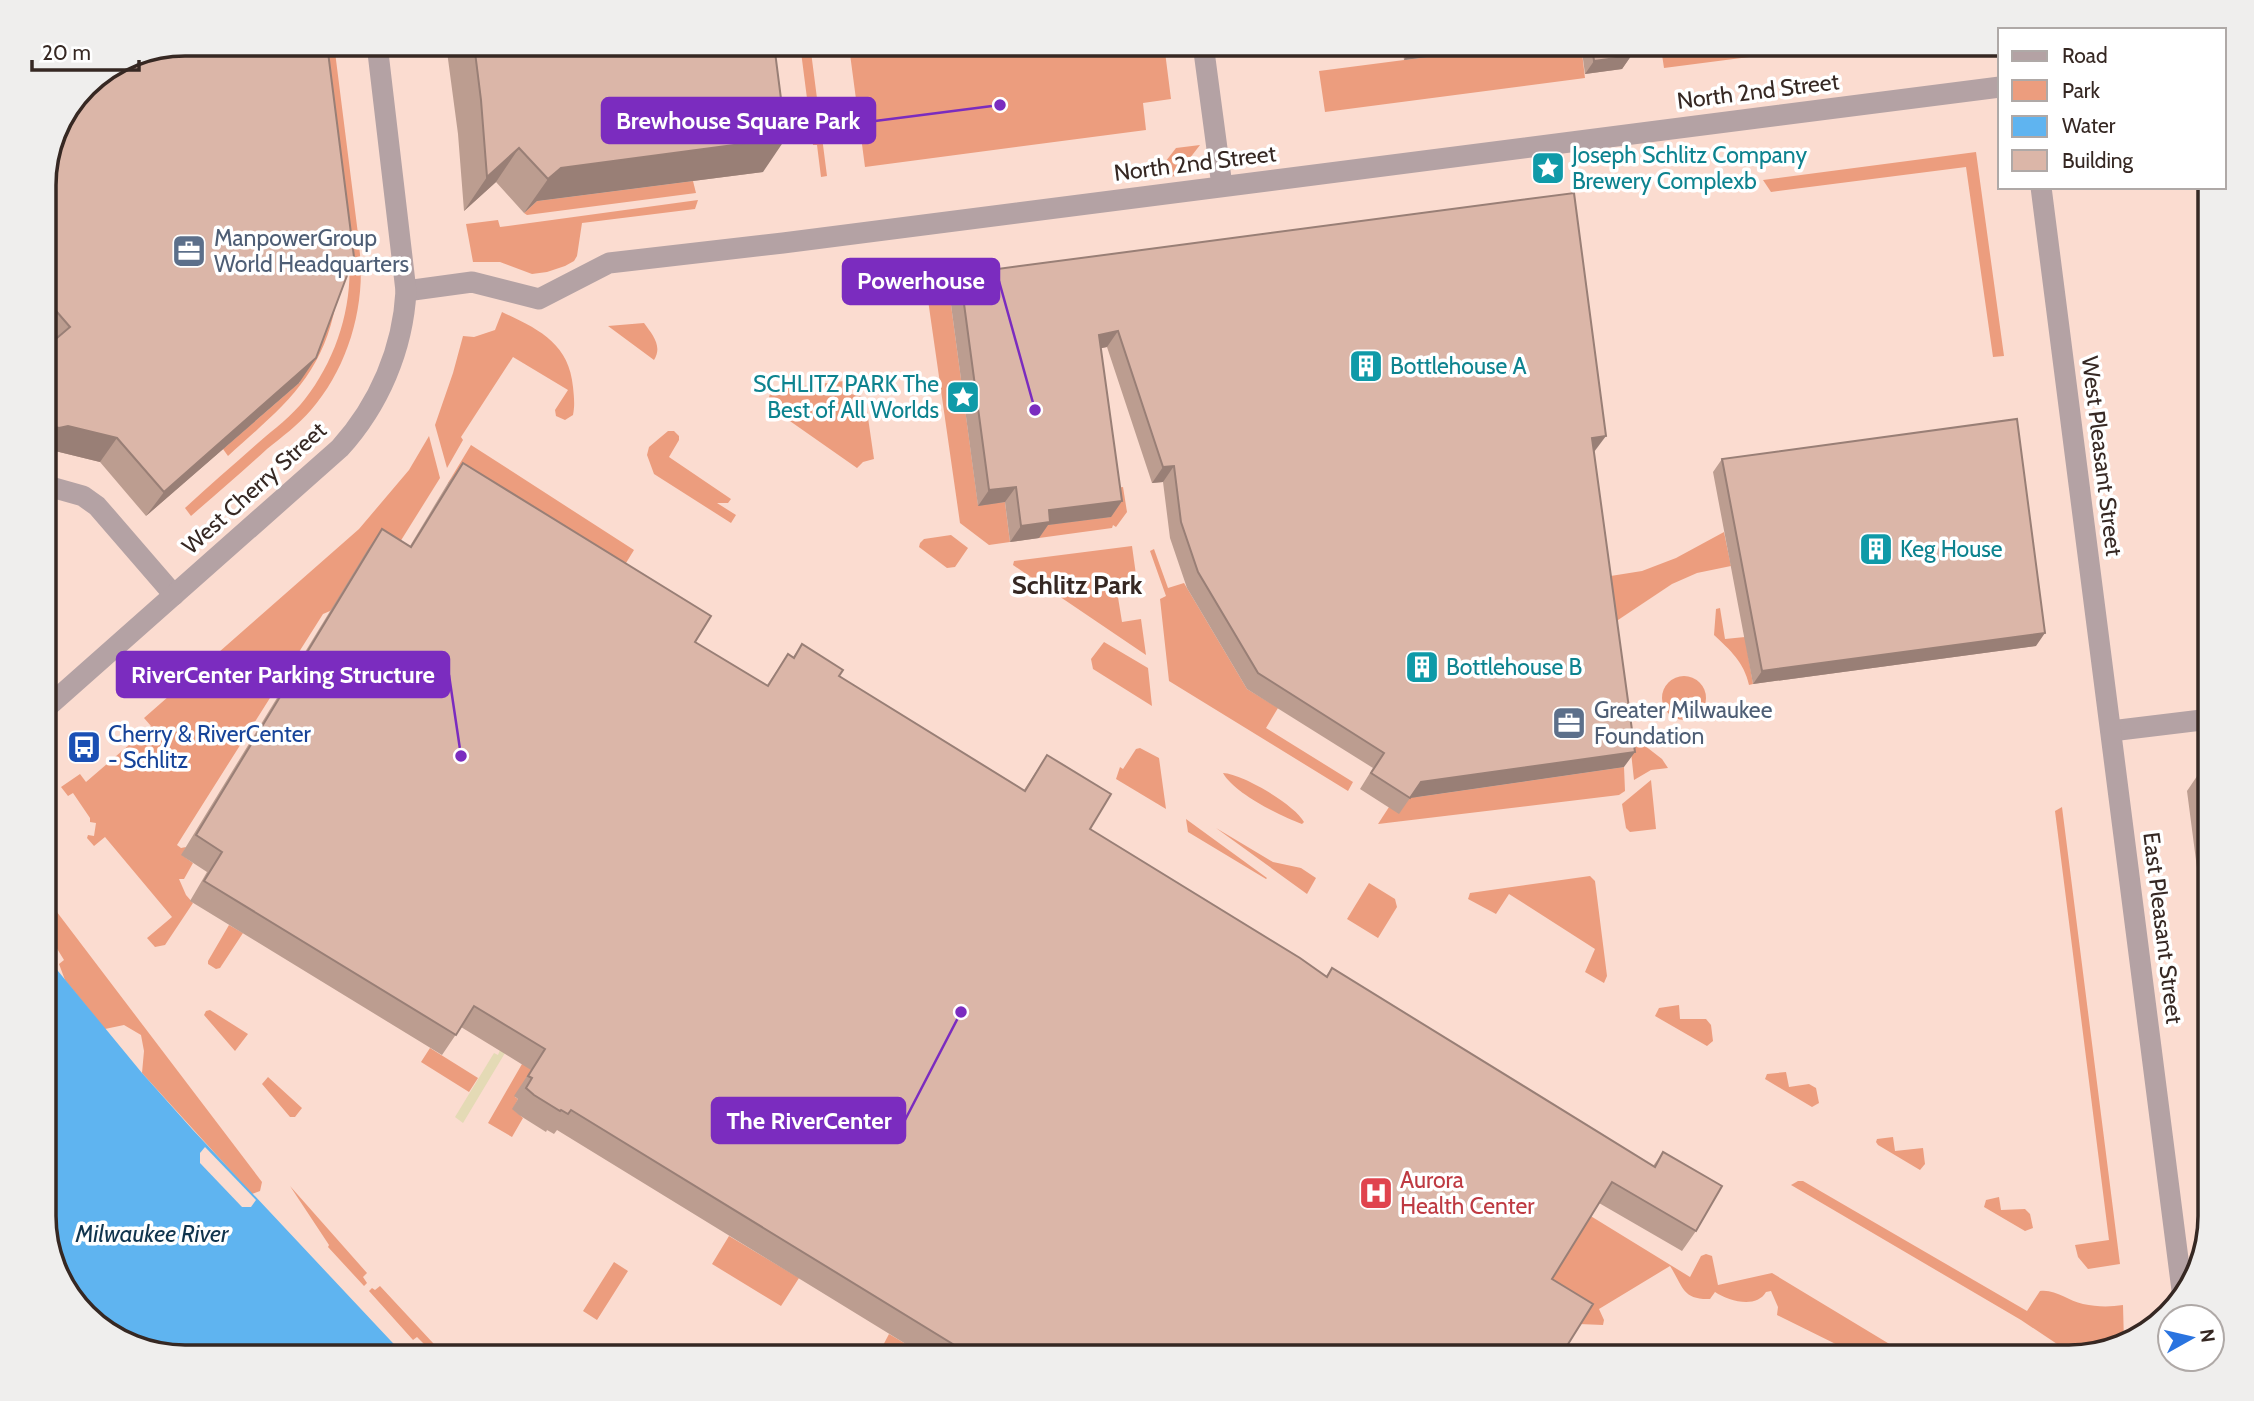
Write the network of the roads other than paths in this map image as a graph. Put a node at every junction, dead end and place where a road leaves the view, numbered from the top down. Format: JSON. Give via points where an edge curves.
{"nodes":[{"id":1,"x":378,"y":56,"type":"edge"},
{"id":2,"x":1205,"y":56,"type":"edge"},
{"id":3,"x":1998,"y":87,"type":"edge"},
{"id":4,"x":1222,"y":186,"type":"junction"},
{"id":5,"x":2041,"y":189,"type":"edge"},
{"id":6,"x":407,"y":291,"type":"junction"},
{"id":7,"x":56,"y":488,"type":"edge"},
{"id":8,"x":174,"y":595,"type":"junction"},
{"id":9,"x":56,"y":699,"type":"edge"},
{"id":10,"x":2198,"y":720,"type":"edge"},
{"id":11,"x":2111,"y":731,"type":"junction"},
{"id":12,"x":2181,"y":1281,"type":"edge"}],
"edges":[{"from":1,"to":6,"type":"street","name":"West Cherry Street"},
{"from":2,"to":4,"type":"street"},
{"from":3,"to":4,"type":"street","name":"North 2nd Street"},
{"from":4,"to":6,"type":"street","name":"North 2nd Street","via":[[609,263],[539,299],[472,282]]},
{"from":5,"to":11,"type":"street","name":"West Pleasant Street"},
{"from":6,"to":8,"type":"street","name":"West Cherry Street","via":[[388,372],[348,439]]},
{"from":7,"to":8,"type":"street","via":[[83,496],[97,506]]},
{"from":8,"to":9,"type":"street","name":"West Cherry Street"},
{"from":10,"to":11,"type":"street"},
{"from":11,"to":12,"type":"street","name":"East Pleasant Street"}]}
